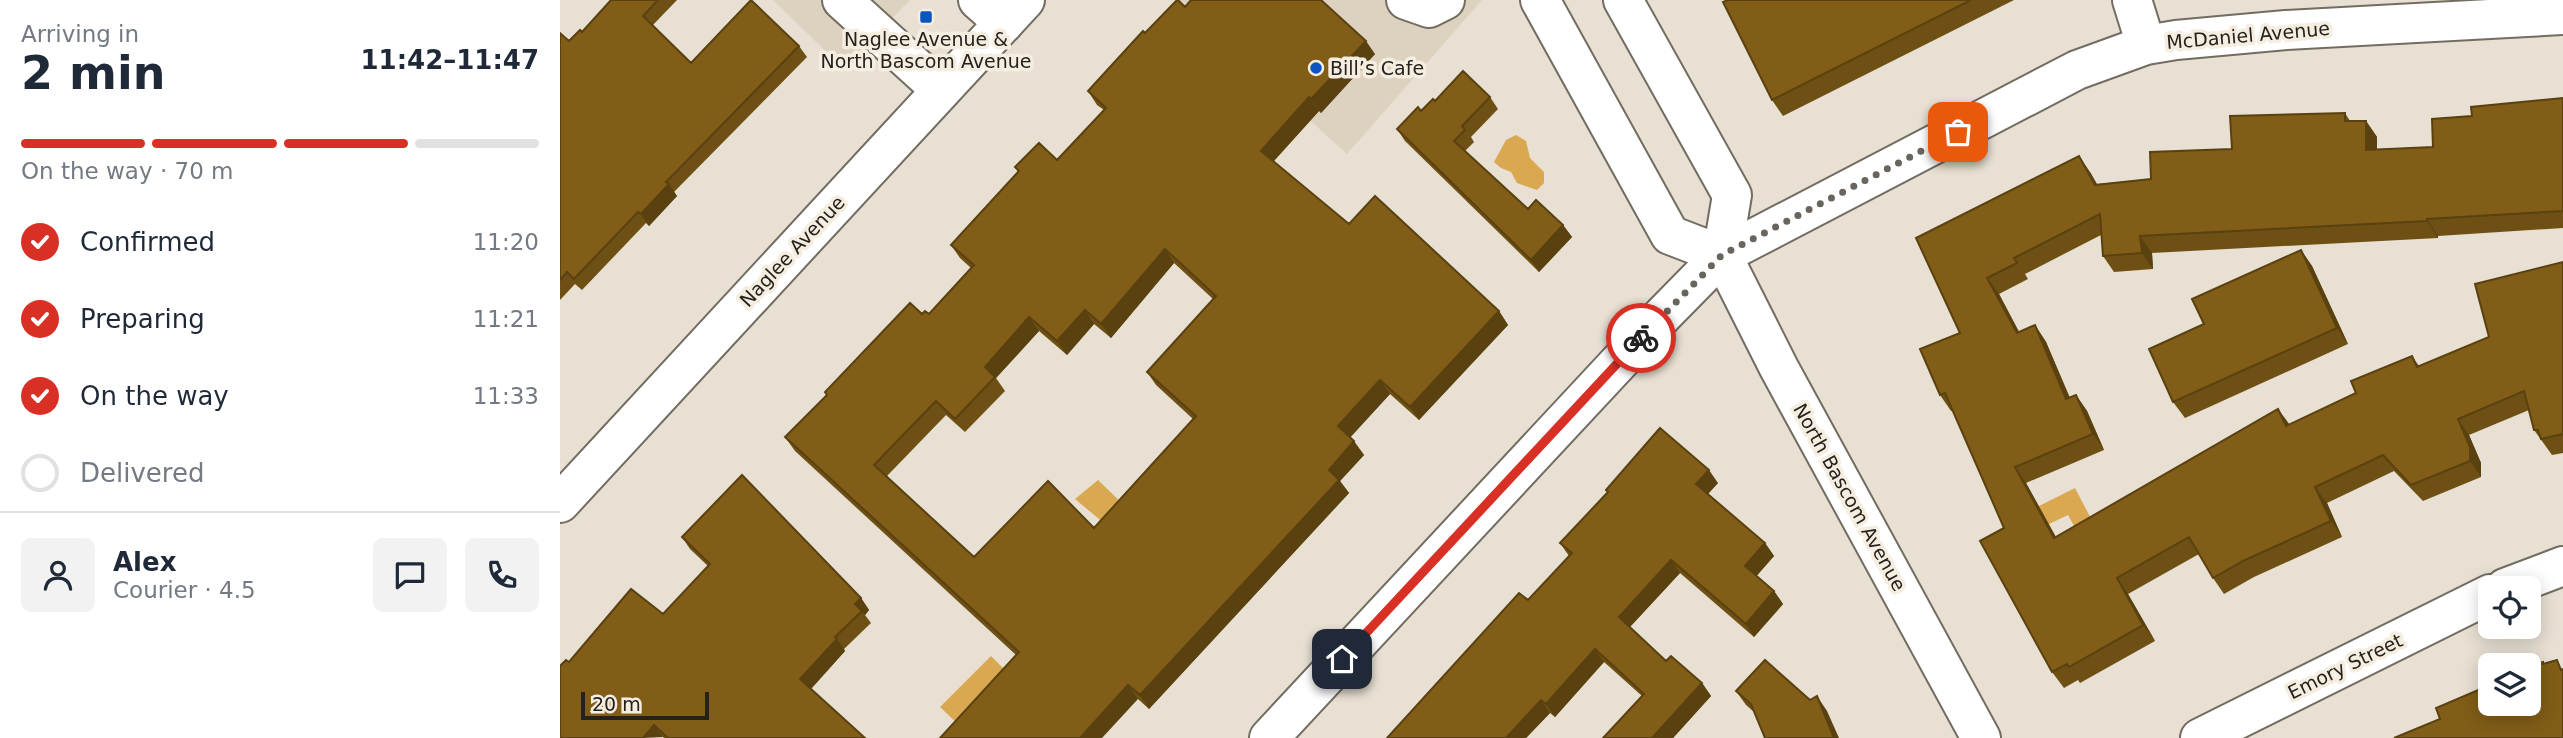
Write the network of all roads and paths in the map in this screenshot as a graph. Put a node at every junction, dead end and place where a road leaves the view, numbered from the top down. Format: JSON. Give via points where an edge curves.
{"nodes":[{"id":1,"x":842,"y":0,"type":"edge"},
{"id":2,"x":1406,"y":0,"type":"edge"},
{"id":3,"x":1446,"y":0,"type":"edge"},
{"id":4,"x":1540,"y":0,"type":"edge"},
{"id":5,"x":1623,"y":0,"type":"edge"},
{"id":6,"x":2132,"y":0,"type":"edge"},
{"id":7,"x":1003,"y":8,"type":"edge"},
{"id":8,"x":2563,"y":15,"type":"edge"},
{"id":9,"x":2146,"y":46,"type":"junction"},
{"id":10,"x":941,"y":90,"type":"junction"},
{"id":11,"x":1722,"y":255,"type":"junction"},
{"id":12,"x":560,"y":503,"type":"edge"},
{"id":13,"x":2563,"y":566,"type":"edge"},
{"id":14,"x":2537,"y":576,"type":"edge"},
{"id":15,"x":2478,"y":600,"type":"edge"},
{"id":16,"x":1269,"y":738,"type":"edge"},
{"id":17,"x":1981,"y":738,"type":"edge"},
{"id":18,"x":2200,"y":738,"type":"edge"}],
"edges":[{"from":1,"to":10,"type":"street"},
{"from":2,"to":3,"type":"street","via":[[1429,8]]},
{"from":4,"to":11,"type":"street","via":[[1671,235]]},
{"from":5,"to":11,"type":"street","via":[[1732,195]]},
{"from":6,"to":9,"type":"street"},
{"from":7,"to":10,"type":"street","name":"Naglee Avenue"},
{"from":8,"to":9,"type":"street","name":"McDaniel Avenue","via":[[2287,30]]},
{"from":9,"to":11,"type":"street","name":"McDaniel Avenue","via":[[2077,70]]},
{"from":10,"to":12,"type":"street","name":"Naglee Avenue"},
{"from":11,"to":16,"type":"street","name":"McDaniel Avenue"},
{"from":11,"to":17,"type":"street","name":"North Bascom Avenue"},
{"from":13,"to":14,"type":"street"},
{"from":15,"to":18,"type":"street","name":"Emory Street"}]}
